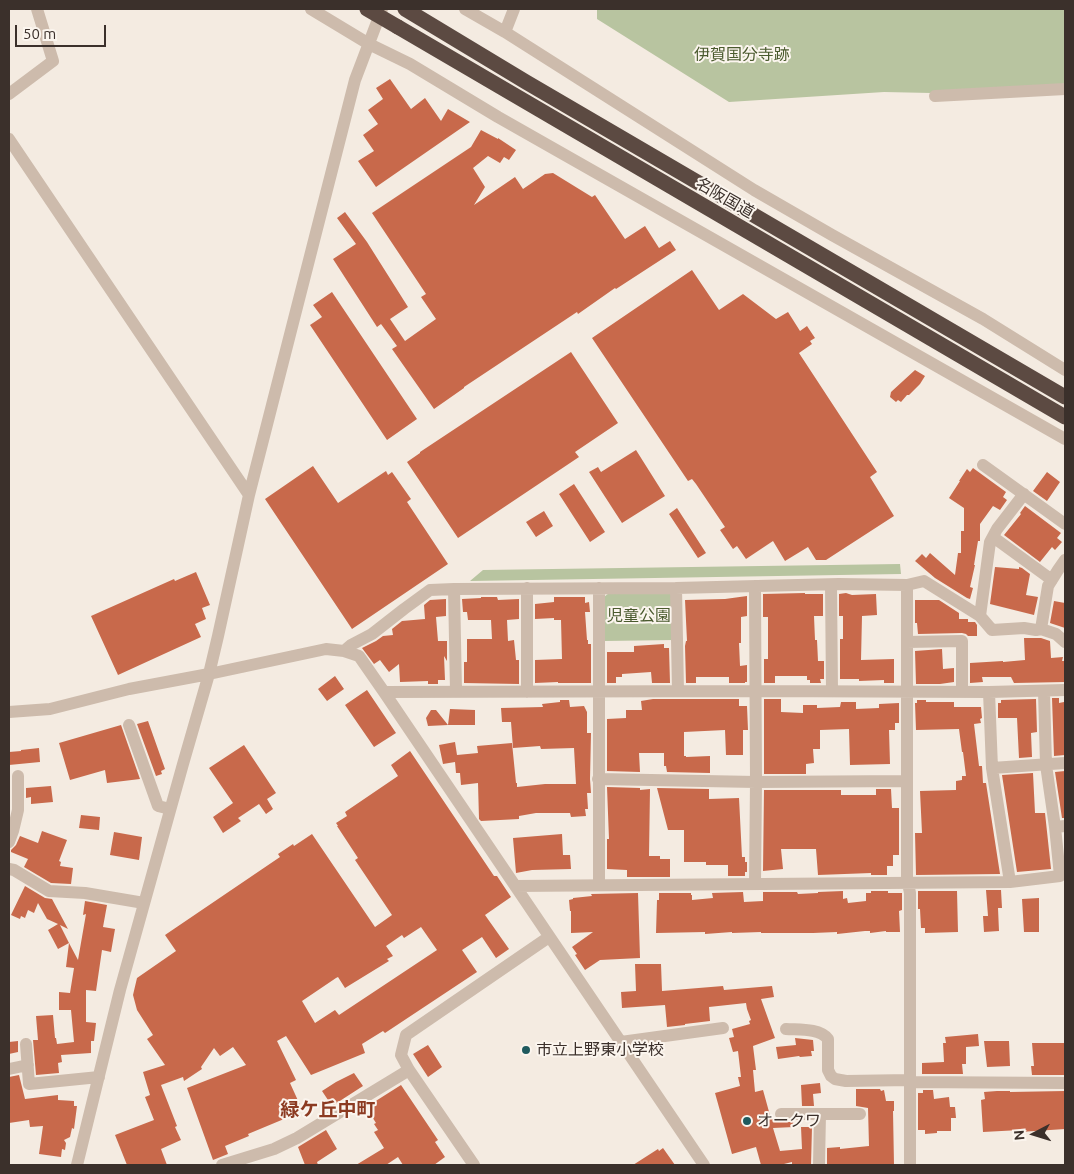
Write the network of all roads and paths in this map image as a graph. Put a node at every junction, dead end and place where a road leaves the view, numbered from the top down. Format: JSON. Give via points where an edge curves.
{"nodes":[{"id":1,"x":37,"y":9,"type":"edge"},
{"id":2,"x":311,"y":9,"type":"edge"},
{"id":3,"x":367,"y":9,"type":"edge"},
{"id":4,"x":382,"y":9,"type":"edge"},
{"id":5,"x":405,"y":9,"type":"edge"},
{"id":6,"x":465,"y":9,"type":"edge"},
{"id":7,"x":514,"y":9,"type":"edge"},
{"id":8,"x":505,"y":32,"type":"junction"},
{"id":9,"x":369,"y":44,"type":"junction"},
{"id":10,"x":1065,"y":89,"type":"edge"},
{"id":11,"x":9,"y":94,"type":"edge"},
{"id":12,"x":935,"y":96,"type":"dead end"},
{"id":13,"x":9,"y":139,"type":"edge"},
{"id":14,"x":1065,"y":370,"type":"edge"},
{"id":15,"x":1065,"y":396,"type":"edge"},
{"id":16,"x":1065,"y":417,"type":"edge"},
{"id":17,"x":1065,"y":439,"type":"edge"},
{"id":18,"x":983,"y":465,"type":"dead end"},
{"id":19,"x":1024,"y":494,"type":"junction"},
{"id":20,"x":249,"y":495,"type":"junction"},
{"id":21,"x":1065,"y":524,"type":"edge"},
{"id":22,"x":993,"y":536,"type":"junction"},
{"id":23,"x":1065,"y":560,"type":"edge"},
{"id":24,"x":1052,"y":580,"type":"junction"},
{"id":25,"x":831,"y":585,"type":"junction"},
{"id":26,"x":907,"y":585,"type":"junction"},
{"id":27,"x":755,"y":586,"type":"junction"},
{"id":28,"x":527,"y":588,"type":"junction"},
{"id":29,"x":599,"y":588,"type":"junction"},
{"id":30,"x":676,"y":588,"type":"junction"},
{"id":31,"x":454,"y":589,"type":"junction"},
{"id":32,"x":980,"y":616,"type":"junction"},
{"id":33,"x":1041,"y":629,"type":"junction"},
{"id":34,"x":907,"y":642,"type":"junction"},
{"id":35,"x":1065,"y":642,"type":"edge"},
{"id":36,"x":344,"y":651,"type":"junction"},
{"id":37,"x":209,"y":674,"type":"junction"},
{"id":38,"x":1044,"y":690,"type":"junction"},
{"id":39,"x":1065,"y":690,"type":"edge"},
{"id":40,"x":456,"y":691,"type":"junction"},
{"id":41,"x":678,"y":691,"type":"junction"},
{"id":42,"x":755,"y":691,"type":"junction"},
{"id":43,"x":832,"y":691,"type":"junction"},
{"id":44,"x":907,"y":691,"type":"junction"},
{"id":45,"x":962,"y":691,"type":"junction"},
{"id":46,"x":384,"y":692,"type":"junction"},
{"id":47,"x":528,"y":692,"type":"junction"},
{"id":48,"x":598,"y":692,"type":"junction"},
{"id":49,"x":989,"y":692,"type":"junction"},
{"id":50,"x":9,"y":712,"type":"edge"},
{"id":51,"x":129,"y":725,"type":"dead end"},
{"id":52,"x":1065,"y":763,"type":"edge"},
{"id":53,"x":1046,"y":765,"type":"junction"},
{"id":54,"x":992,"y":768,"type":"junction"},
{"id":55,"x":18,"y":776,"type":"dead end"},
{"id":56,"x":598,"y":779,"type":"junction"},
{"id":57,"x":907,"y":781,"type":"junction"},
{"id":58,"x":756,"y":782,"type":"junction"},
{"id":59,"x":170,"y":809,"type":"junction"},
{"id":60,"x":1060,"y":826,"type":"edge"},
{"id":61,"x":9,"y":842,"type":"edge"},
{"id":62,"x":9,"y":869,"type":"edge"},
{"id":63,"x":1010,"y":882,"type":"junction"},
{"id":64,"x":909,"y":883,"type":"junction"},
{"id":65,"x":598,"y":884,"type":"junction"},
{"id":66,"x":755,"y":884,"type":"junction"},
{"id":67,"x":515,"y":886,"type":"junction"},
{"id":68,"x":144,"y":903,"type":"junction"},
{"id":69,"x":549,"y":937,"type":"junction"},
{"id":70,"x":723,"y":1028,"type":"dead end"},
{"id":71,"x":786,"y":1029,"type":"dead end"},
{"id":72,"x":621,"y":1042,"type":"junction"},
{"id":73,"x":26,"y":1044,"type":"dead end"},
{"id":74,"x":28,"y":1065,"type":"junction"},
{"id":75,"x":9,"y":1069,"type":"edge"},
{"id":76,"x":409,"y":1070,"type":"junction"},
{"id":77,"x":99,"y":1077,"type":"junction"},
{"id":78,"x":910,"y":1081,"type":"junction"},
{"id":79,"x":1065,"y":1083,"type":"edge"},
{"id":80,"x":780,"y":1114,"type":"dead end"},
{"id":81,"x":820,"y":1114,"type":"junction"},
{"id":82,"x":860,"y":1114,"type":"dead end"},
{"id":83,"x":77,"y":1165,"type":"edge"},
{"id":84,"x":222,"y":1165,"type":"edge"},
{"id":85,"x":474,"y":1165,"type":"edge"},
{"id":86,"x":704,"y":1165,"type":"edge"},
{"id":87,"x":819,"y":1165,"type":"edge"},
{"id":88,"x":910,"y":1165,"type":"edge"}],
"edges":[{"from":1,"to":11,"type":"street","via":[[53,61]]},
{"from":2,"to":9,"type":"street"},
{"from":3,"to":16,"type":"highway","name":"名阪国道","bridge":true},
{"from":4,"to":9,"type":"street"},
{"from":5,"to":15,"type":"highway","name":"名阪国道"},
{"from":6,"to":8,"type":"street"},
{"from":7,"to":8,"type":"street"},
{"from":8,"to":14,"type":"street","via":[[754,190],[983,319]]},
{"from":9,"to":17,"type":"street","via":[[410,64]]},
{"from":9,"to":20,"type":"street","via":[[355,80]]},
{"from":10,"to":12,"type":"street"},
{"from":13,"to":20,"type":"street"},
{"from":18,"to":19,"type":"street"},
{"from":19,"to":21,"type":"street"},
{"from":19,"to":22,"type":"street"},
{"from":20,"to":37,"type":"street"},
{"from":22,"to":24,"type":"street"},
{"from":22,"to":32,"type":"street"},
{"from":23,"to":24,"type":"street"},
{"from":24,"to":33,"type":"street","via":[[1048,586]]},
{"from":25,"to":26,"type":"street"},
{"from":25,"to":27,"type":"street"},
{"from":25,"to":43,"type":"street"},
{"from":26,"to":32,"type":"street","via":[[924,581]]},
{"from":26,"to":34,"type":"street"},
{"from":27,"to":30,"type":"street"},
{"from":27,"to":42,"type":"street"},
{"from":28,"to":29,"type":"street"},
{"from":28,"to":31,"type":"street"},
{"from":28,"to":47,"type":"street"},
{"from":29,"to":30,"type":"street"},
{"from":29,"to":48,"type":"street"},
{"from":30,"to":41,"type":"street"},
{"from":31,"to":36,"type":"street","via":[[430,590]]},
{"from":31,"to":40,"type":"street"},
{"from":32,"to":33,"type":"street","via":[[992,630]]},
{"from":33,"to":35,"type":"street","via":[[1056,634]]},
{"from":34,"to":44,"type":"street"},
{"from":34,"to":45,"type":"street","via":[[962,641]]},
{"from":36,"to":37,"type":"street","via":[[326,649]]},
{"from":36,"to":46,"type":"street","via":[[359,656]]},
{"from":37,"to":50,"type":"street","via":[[50,709]]},
{"from":37,"to":59,"type":"street"},
{"from":38,"to":39,"type":"street"},
{"from":38,"to":49,"type":"street"},
{"from":38,"to":53,"type":"street"},
{"from":40,"to":46,"type":"street"},
{"from":40,"to":47,"type":"street"},
{"from":41,"to":42,"type":"street"},
{"from":41,"to":48,"type":"street"},
{"from":42,"to":43,"type":"street"},
{"from":42,"to":58,"type":"street"},
{"from":43,"to":44,"type":"street"},
{"from":44,"to":45,"type":"street"},
{"from":44,"to":57,"type":"street"},
{"from":45,"to":49,"type":"street"},
{"from":46,"to":67,"type":"street"},
{"from":47,"to":48,"type":"street"},
{"from":48,"to":56,"type":"street"},
{"from":49,"to":54,"type":"street"},
{"from":51,"to":59,"type":"street","via":[[158,806]]},
{"from":52,"to":53,"type":"street"},
{"from":53,"to":54,"type":"street"},
{"from":53,"to":60,"type":"street"},
{"from":54,"to":63,"type":"street"},
{"from":55,"to":61,"type":"street","via":[[18,810]]},
{"from":56,"to":58,"type":"street"},
{"from":56,"to":65,"type":"street"},
{"from":57,"to":58,"type":"street"},
{"from":57,"to":64,"type":"street"},
{"from":58,"to":66,"type":"street"},
{"from":59,"to":68,"type":"street"},
{"from":60,"to":63,"type":"street","via":[[1060,876]]},
{"from":62,"to":68,"type":"street","via":[[49,891],[85,893]]},
{"from":63,"to":64,"type":"street"},
{"from":64,"to":66,"type":"street"},
{"from":64,"to":78,"type":"street"},
{"from":65,"to":66,"type":"street"},
{"from":65,"to":67,"type":"street"},
{"from":67,"to":69,"type":"street"},
{"from":68,"to":77,"type":"street"},
{"from":69,"to":72,"type":"street"},
{"from":69,"to":76,"type":"street","via":[[406,1035],[401,1055]]},
{"from":70,"to":72,"type":"street"},
{"from":71,"to":78,"type":"street","via":[[826,1036],[828,1070],[835,1079]]},
{"from":72,"to":86,"type":"street"},
{"from":73,"to":74,"type":"street"},
{"from":74,"to":75,"type":"street"},
{"from":74,"to":77,"type":"street","via":[[29,1084]]},
{"from":76,"to":84,"type":"street","via":[[297,1138],[274,1149]]},
{"from":76,"to":85,"type":"street"},
{"from":77,"to":83,"type":"street"},
{"from":78,"to":79,"type":"street"},
{"from":78,"to":88,"type":"street"},
{"from":80,"to":81,"type":"street"},
{"from":81,"to":82,"type":"street"},
{"from":81,"to":87,"type":"street"}]}
